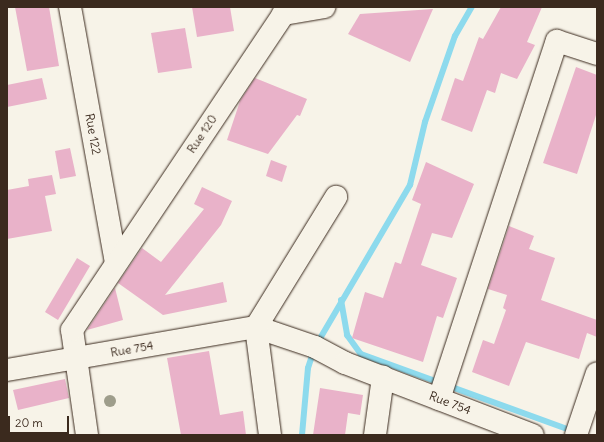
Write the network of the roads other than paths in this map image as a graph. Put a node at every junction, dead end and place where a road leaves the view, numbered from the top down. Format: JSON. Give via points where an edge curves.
{"nodes":[{"id":1,"x":70,"y":7,"type":"edge"},
{"id":2,"x":324,"y":7,"type":"edge"},
{"id":3,"x":285,"y":11,"type":"edge"},
{"id":4,"x":597,"y":54,"type":"edge"},
{"id":5,"x":336,"y":197,"type":"dead end"},
{"id":6,"x":116,"y":262,"type":"junction"},
{"id":7,"x":256,"y":327,"type":"junction"},
{"id":8,"x":74,"y":359,"type":"junction"},
{"id":9,"x":7,"y":370,"type":"edge"},
{"id":10,"x":597,"y":373,"type":"edge"},
{"id":11,"x":383,"y":377,"type":"junction"},
{"id":12,"x":439,"y":399,"type":"junction"},
{"id":13,"x":494,"y":428,"type":"edge"},
{"id":14,"x":87,"y":435,"type":"edge"},
{"id":15,"x":270,"y":435,"type":"edge"},
{"id":16,"x":375,"y":435,"type":"edge"},
{"id":17,"x":533,"y":435,"type":"edge"},
{"id":18,"x":576,"y":435,"type":"edge"}],
"edges":[{"from":1,"to":6,"type":"street","name":"Rue 122"},
{"from":2,"to":3,"type":"street"},
{"from":3,"to":6,"type":"street","name":"Rue 120"},
{"from":4,"to":12,"type":"street","via":[[557,41]]},
{"from":5,"to":7,"type":"street"},
{"from":6,"to":8,"type":"street","name":"Rue 120","via":[[72,330]]},
{"from":7,"to":8,"type":"street","name":"Rue 754"},
{"from":7,"to":11,"type":"street","name":"Rue 754","via":[[315,347],[345,363]]},
{"from":7,"to":15,"type":"street"},
{"from":8,"to":9,"type":"street","name":"Rue 754"},
{"from":8,"to":14,"type":"street","name":"Rue 120"},
{"from":10,"to":18,"type":"street"},
{"from":11,"to":12,"type":"street","name":"Rue 754"},
{"from":11,"to":16,"type":"street"},
{"from":12,"to":13,"type":"street","name":"Rue 754"},
{"from":13,"to":17,"type":"street","name":"Rue 754"}]}
